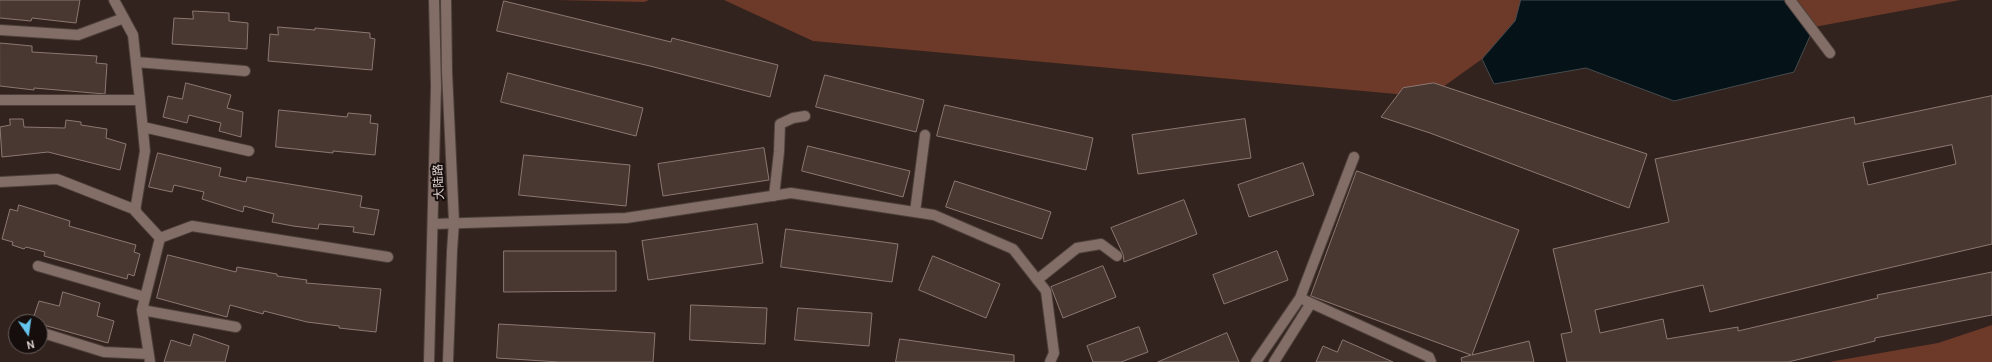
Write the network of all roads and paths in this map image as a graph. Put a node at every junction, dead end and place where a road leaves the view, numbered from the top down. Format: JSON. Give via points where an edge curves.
{"nodes":[{"id":1,"x":114,"y":0,"type":"edge"},
{"id":2,"x":434,"y":0,"type":"edge"},
{"id":3,"x":446,"y":0,"type":"edge"},
{"id":4,"x":1790,"y":0,"type":"edge"},
{"id":5,"x":124,"y":18,"type":"junction"},
{"id":6,"x":0,"y":30,"type":"edge"},
{"id":7,"x":1830,"y":53,"type":"dead end"},
{"id":8,"x":136,"y":62,"type":"junction"},
{"id":9,"x":244,"y":71,"type":"dead end"},
{"id":10,"x":0,"y":100,"type":"edge"},
{"id":11,"x":140,"y":100,"type":"junction"},
{"id":12,"x":805,"y":116,"type":"dead end"},
{"id":13,"x":143,"y":127,"type":"junction"},
{"id":14,"x":925,"y":135,"type":"dead end"},
{"id":15,"x":250,"y":151,"type":"dead end"},
{"id":16,"x":1354,"y":157,"type":"dead end"},
{"id":17,"x":0,"y":182,"type":"edge"},
{"id":18,"x":774,"y":196,"type":"junction"},
{"id":19,"x":136,"y":210,"type":"junction"},
{"id":20,"x":915,"y":212,"type":"junction"},
{"id":21,"x":454,"y":222,"type":"junction"},
{"id":22,"x":433,"y":224,"type":"junction"},
{"id":23,"x":160,"y":238,"type":"junction"},
{"id":24,"x":1117,"y":256,"type":"dead end"},
{"id":25,"x":388,"y":257,"type":"dead end"},
{"id":26,"x":38,"y":266,"type":"dead end"},
{"id":27,"x":1037,"y":280,"type":"junction"},
{"id":28,"x":145,"y":297,"type":"junction"},
{"id":29,"x":1300,"y":298,"type":"junction"},
{"id":30,"x":1311,"y":303,"type":"junction"},
{"id":31,"x":142,"y":310,"type":"junction"},
{"id":32,"x":236,"y":327,"type":"dead end"},
{"id":33,"x":48,"y":334,"type":"edge"},
{"id":34,"x":149,"y":358,"type":"edge"},
{"id":35,"x":429,"y":362,"type":"edge"},
{"id":36,"x":448,"y":362,"type":"edge"},
{"id":37,"x":1050,"y":362,"type":"edge"},
{"id":38,"x":1256,"y":362,"type":"edge"},
{"id":39,"x":1274,"y":362,"type":"edge"},
{"id":40,"x":1431,"y":362,"type":"edge"}],
"edges":[{"from":1,"to":5,"type":"street"},
{"from":2,"to":22,"type":"street","name":"大陆路","via":[[436,86]]},
{"from":3,"to":21,"type":"street","name":"大陆路"},
{"from":4,"to":7,"type":"street"},
{"from":5,"to":6,"type":"street","via":[[78,35]]},
{"from":5,"to":8,"type":"street","via":[[133,35]]},
{"from":8,"to":9,"type":"street"},
{"from":8,"to":11,"type":"street"},
{"from":10,"to":11,"type":"street"},
{"from":11,"to":13,"type":"street"},
{"from":12,"to":18,"type":"street","via":[[780,124],[780,152]]},
{"from":13,"to":15,"type":"street"},
{"from":13,"to":19,"type":"street","via":[[145,151]]},
{"from":14,"to":20,"type":"street"},
{"from":16,"to":29,"type":"street"},
{"from":17,"to":19,"type":"street","via":[[57,179]]},
{"from":18,"to":20,"type":"street","via":[[791,193]]},
{"from":18,"to":21,"type":"street","via":[[626,218]]},
{"from":19,"to":23,"type":"street"},
{"from":20,"to":27,"type":"street","via":[[934,215],[1013,249]]},
{"from":21,"to":22,"type":"street"},
{"from":21,"to":36,"type":"street","name":"大陆路"},
{"from":22,"to":35,"type":"street","name":"大陆路"},
{"from":23,"to":25,"type":"street","via":[[192,226]]},
{"from":23,"to":28,"type":"street"},
{"from":24,"to":27,"type":"street","via":[[1101,244],[1077,248]]},
{"from":26,"to":28,"type":"street"},
{"from":27,"to":37,"type":"street","via":[[1046,291],[1054,353]]},
{"from":28,"to":31,"type":"street"},
{"from":29,"to":30,"type":"street"},
{"from":29,"to":38,"type":"street"},
{"from":30,"to":39,"type":"street"},
{"from":30,"to":40,"type":"street","via":[[1429,357]]},
{"from":31,"to":32,"type":"street"},
{"from":31,"to":34,"type":"street"},
{"from":33,"to":34,"type":"street","via":[[104,352]]}]}
